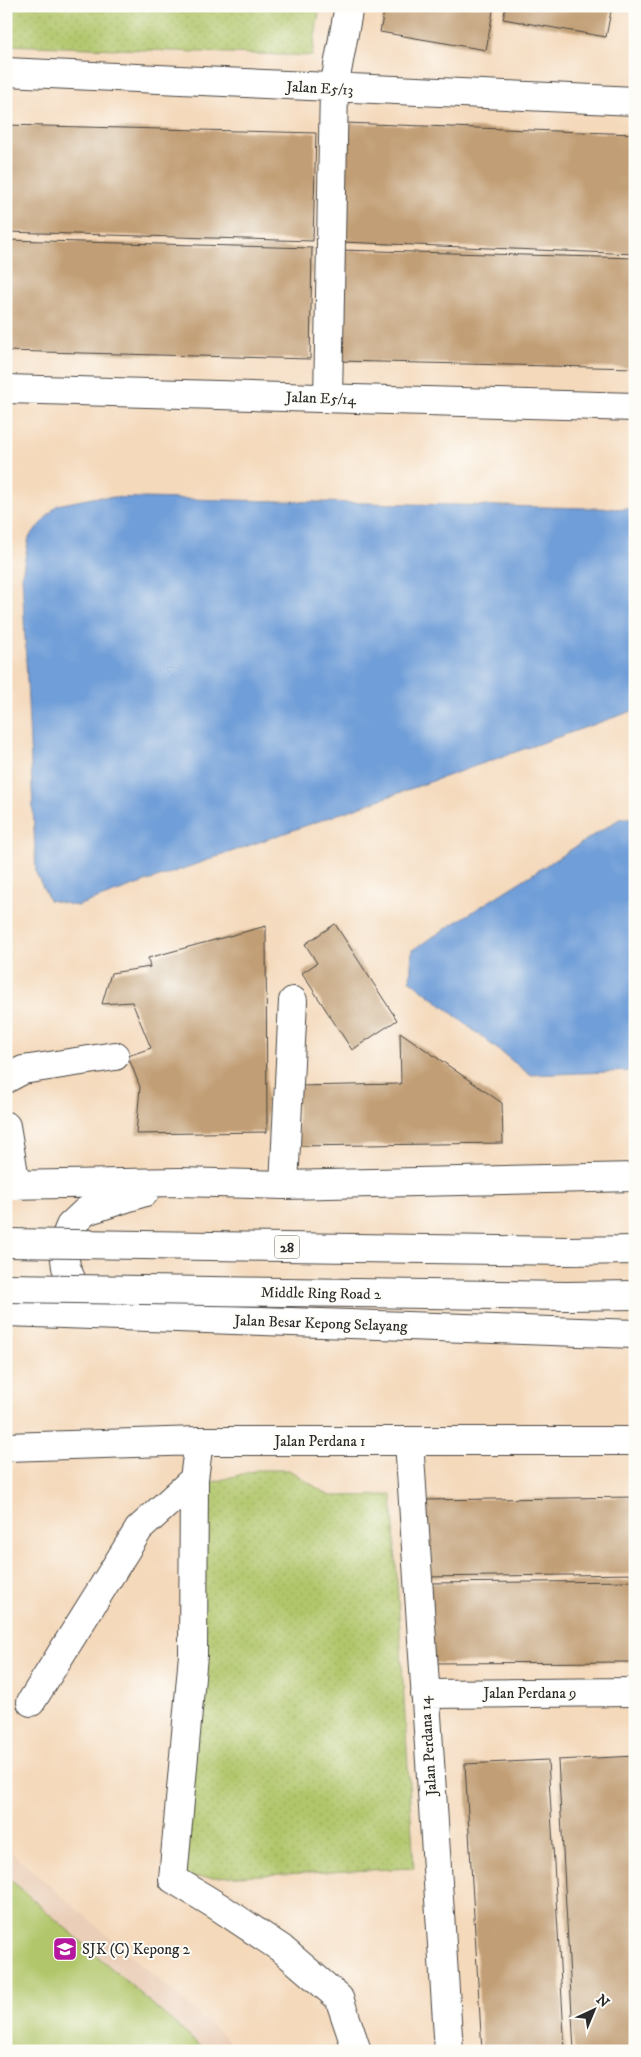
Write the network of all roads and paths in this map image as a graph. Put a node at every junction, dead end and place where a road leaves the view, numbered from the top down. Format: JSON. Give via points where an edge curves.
{"nodes":[{"id":1,"x":349,"y":6,"type":"edge"},
{"id":2,"x":6,"y":72,"type":"edge"},
{"id":3,"x":334,"y":88,"type":"junction"},
{"id":4,"x":634,"y":96,"type":"edge"},
{"id":5,"x":6,"y":389,"type":"edge"},
{"id":6,"x":328,"y":398,"type":"junction"},
{"id":7,"x":635,"y":407,"type":"edge"},
{"id":8,"x":293,"y":1001,"type":"dead end"},
{"id":9,"x":115,"y":1056,"type":"dead end"},
{"id":10,"x":6,"y":1080,"type":"edge"},
{"id":11,"x":6,"y":1126,"type":"edge"},
{"id":12,"x":635,"y":1177,"type":"edge"},
{"id":13,"x":180,"y":1182,"type":"junction"},
{"id":14,"x":11,"y":1185,"type":"edge"},
{"id":15,"x":284,"y":1185,"type":"junction"},
{"id":16,"x":6,"y":1244,"type":"edge"},
{"id":17,"x":635,"y":1250,"type":"edge"},
{"id":18,"x":6,"y":1288,"type":"edge"},
{"id":19,"x":635,"y":1295,"type":"edge"},
{"id":20,"x":6,"y":1312,"type":"edge"},
{"id":21,"x":153,"y":1317,"type":"junction"},
{"id":22,"x":635,"y":1334,"type":"edge"},
{"id":23,"x":199,"y":1441,"type":"junction"},
{"id":24,"x":635,"y":1441,"type":"edge"},
{"id":25,"x":409,"y":1442,"type":"junction"},
{"id":26,"x":6,"y":1447,"type":"edge"},
{"id":27,"x":194,"y":1479,"type":"junction"},
{"id":28,"x":635,"y":1692,"type":"edge"},
{"id":29,"x":425,"y":1694,"type":"junction"},
{"id":30,"x":31,"y":1702,"type":"dead end"},
{"id":31,"x":357,"y":2051,"type":"edge"},
{"id":32,"x":449,"y":2051,"type":"edge"}],
"edges":[{"from":1,"to":3,"type":"main road"},
{"from":2,"to":3,"type":"main road","name":"Jalan E5/13"},
{"from":3,"to":4,"type":"main road","name":"Jalan E5/13"},
{"from":3,"to":6,"type":"main road"},
{"from":5,"to":6,"type":"main road","name":"Jalan E5/14"},
{"from":6,"to":7,"type":"main road","name":"Jalan E5/14"},
{"from":8,"to":15,"type":"main road"},
{"from":9,"to":10,"type":"main road","via":[[23,1070]]},
{"from":11,"to":14,"type":"main road"},
{"from":12,"to":15,"type":"main road"},
{"from":13,"to":14,"type":"main road"},
{"from":13,"to":15,"type":"main road"},
{"from":13,"to":21,"type":"main road","via":[[86,1211],[70,1226],[63,1243],[66,1266],[74,1286],[96,1303]]},
{"from":16,"to":17,"type":"main road","number":"28","bridge":true},
{"from":18,"to":19,"type":"main road","name":"Middle Ring Road 2","bridge":true},
{"from":20,"to":21,"type":"main road","name":"Jalan Besar Kepong Selayang"},
{"from":21,"to":22,"type":"main road","name":"Jalan Besar Kepong Selayang"},
{"from":23,"to":25,"type":"main road","name":"Jalan Perdana 1"},
{"from":23,"to":26,"type":"main road","name":"Jalan Perdana 1"},
{"from":23,"to":27,"type":"main road"},
{"from":24,"to":25,"type":"main road","name":"Jalan Perdana 1"},
{"from":25,"to":29,"type":"main road","name":"Jalan Perdana 14"},
{"from":27,"to":30,"type":"main road","via":[[139,1529]]},
{"from":27,"to":31,"type":"main road","via":[[193,1655],[173,1879],[282,1949],[339,1998]]},
{"from":28,"to":29,"type":"main road","name":"Jalan Perdana 9"},
{"from":29,"to":32,"type":"main road","name":"Jalan Perdana 14"}]}
